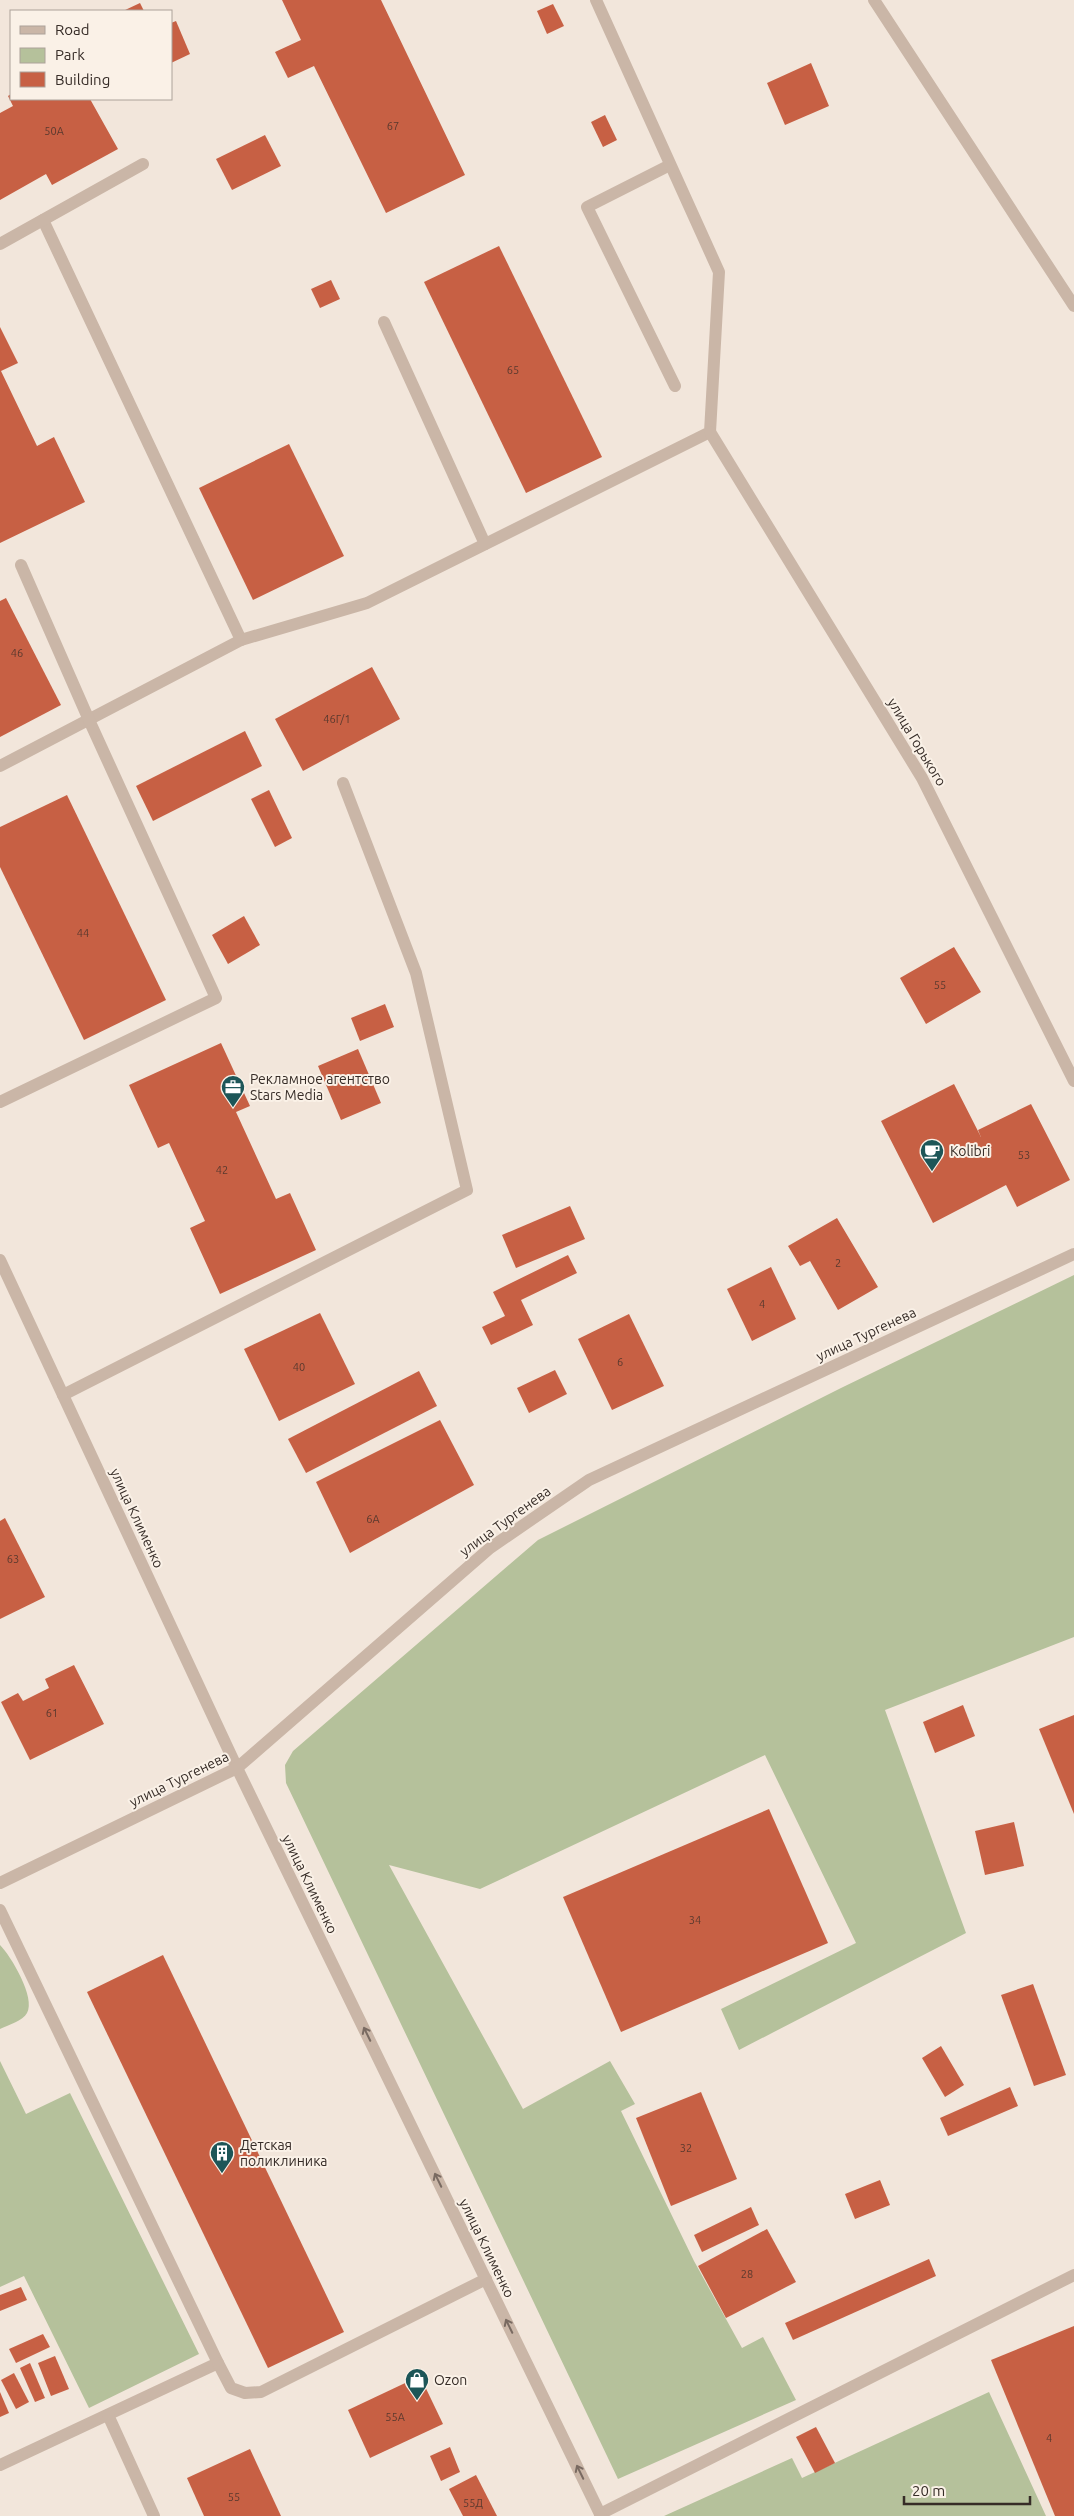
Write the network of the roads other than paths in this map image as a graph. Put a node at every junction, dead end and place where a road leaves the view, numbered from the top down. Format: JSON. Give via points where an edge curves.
{"nodes":[{"id":1,"x":596,"y":0,"type":"edge"},
{"id":2,"x":874,"y":0,"type":"edge"},
{"id":3,"x":143,"y":164,"type":"dead end"},
{"id":4,"x":670,"y":165,"type":"junction"},
{"id":5,"x":43,"y":220,"type":"junction"},
{"id":6,"x":0,"y":244,"type":"edge"},
{"id":7,"x":1074,"y":306,"type":"edge"},
{"id":8,"x":384,"y":322,"type":"dead end"},
{"id":9,"x":675,"y":386,"type":"dead end"},
{"id":10,"x":710,"y":432,"type":"junction"},
{"id":11,"x":485,"y":544,"type":"junction"},
{"id":12,"x":21,"y":565,"type":"dead end"},
{"id":13,"x":241,"y":640,"type":"junction"},
{"id":14,"x":89,"y":720,"type":"junction"},
{"id":15,"x":0,"y":766,"type":"edge"},
{"id":16,"x":343,"y":783,"type":"dead end"},
{"id":17,"x":1074,"y":1081,"type":"edge"},
{"id":18,"x":0,"y":1102,"type":"edge"},
{"id":19,"x":1074,"y":1254,"type":"edge"},
{"id":20,"x":0,"y":1260,"type":"edge"},
{"id":21,"x":63,"y":1395,"type":"junction"},
{"id":22,"x":237,"y":1768,"type":"junction"},
{"id":23,"x":0,"y":1883,"type":"edge"},
{"id":24,"x":0,"y":1910,"type":"edge"},
{"id":25,"x":1074,"y":2275,"type":"edge"},
{"id":26,"x":486,"y":2279,"type":"junction"},
{"id":27,"x":218,"y":2363,"type":"junction"},
{"id":28,"x":108,"y":2415,"type":"junction"},
{"id":29,"x":0,"y":2465,"type":"edge"},
{"id":30,"x":601,"y":2515,"type":"edge"},
{"id":31,"x":154,"y":2516,"type":"edge"}],
"edges":[{"from":1,"to":4,"type":"street"},
{"from":2,"to":7,"type":"street"},
{"from":3,"to":5,"type":"street"},
{"from":4,"to":9,"type":"street","via":[[587,207]]},
{"from":4,"to":10,"type":"street","via":[[719,272]]},
{"from":5,"to":6,"type":"street"},
{"from":5,"to":13,"type":"street"},
{"from":8,"to":11,"type":"street"},
{"from":10,"to":11,"type":"street"},
{"from":10,"to":17,"type":"street","name":"улица Горького","via":[[922,778]]},
{"from":11,"to":13,"type":"street","via":[[366,603]]},
{"from":12,"to":14,"type":"street"},
{"from":13,"to":14,"type":"street"},
{"from":14,"to":15,"type":"street"},
{"from":14,"to":18,"type":"street","via":[[216,998]]},
{"from":16,"to":21,"type":"street","via":[[416,973],[467,1190]]},
{"from":19,"to":22,"type":"street","name":"улица Тургенева","via":[[589,1480],[490,1548]]},
{"from":20,"to":21,"type":"street","name":"улица Клименко"},
{"from":21,"to":22,"type":"street","name":"улица Клименко"},
{"from":22,"to":23,"type":"street","name":"улица Тургенева"},
{"from":26,"to":22,"type":"street","name":"улица Клименко","one_way":true},
{"from":24,"to":27,"type":"street"},
{"from":25,"to":30,"type":"street"},
{"from":26,"to":27,"type":"street","via":[[261,2392],[245,2393],[231,2388]]},
{"from":30,"to":26,"type":"street","name":"улица Клименко","one_way":true},
{"from":27,"to":28,"type":"street"},
{"from":28,"to":29,"type":"street"},
{"from":28,"to":31,"type":"street"}]}
